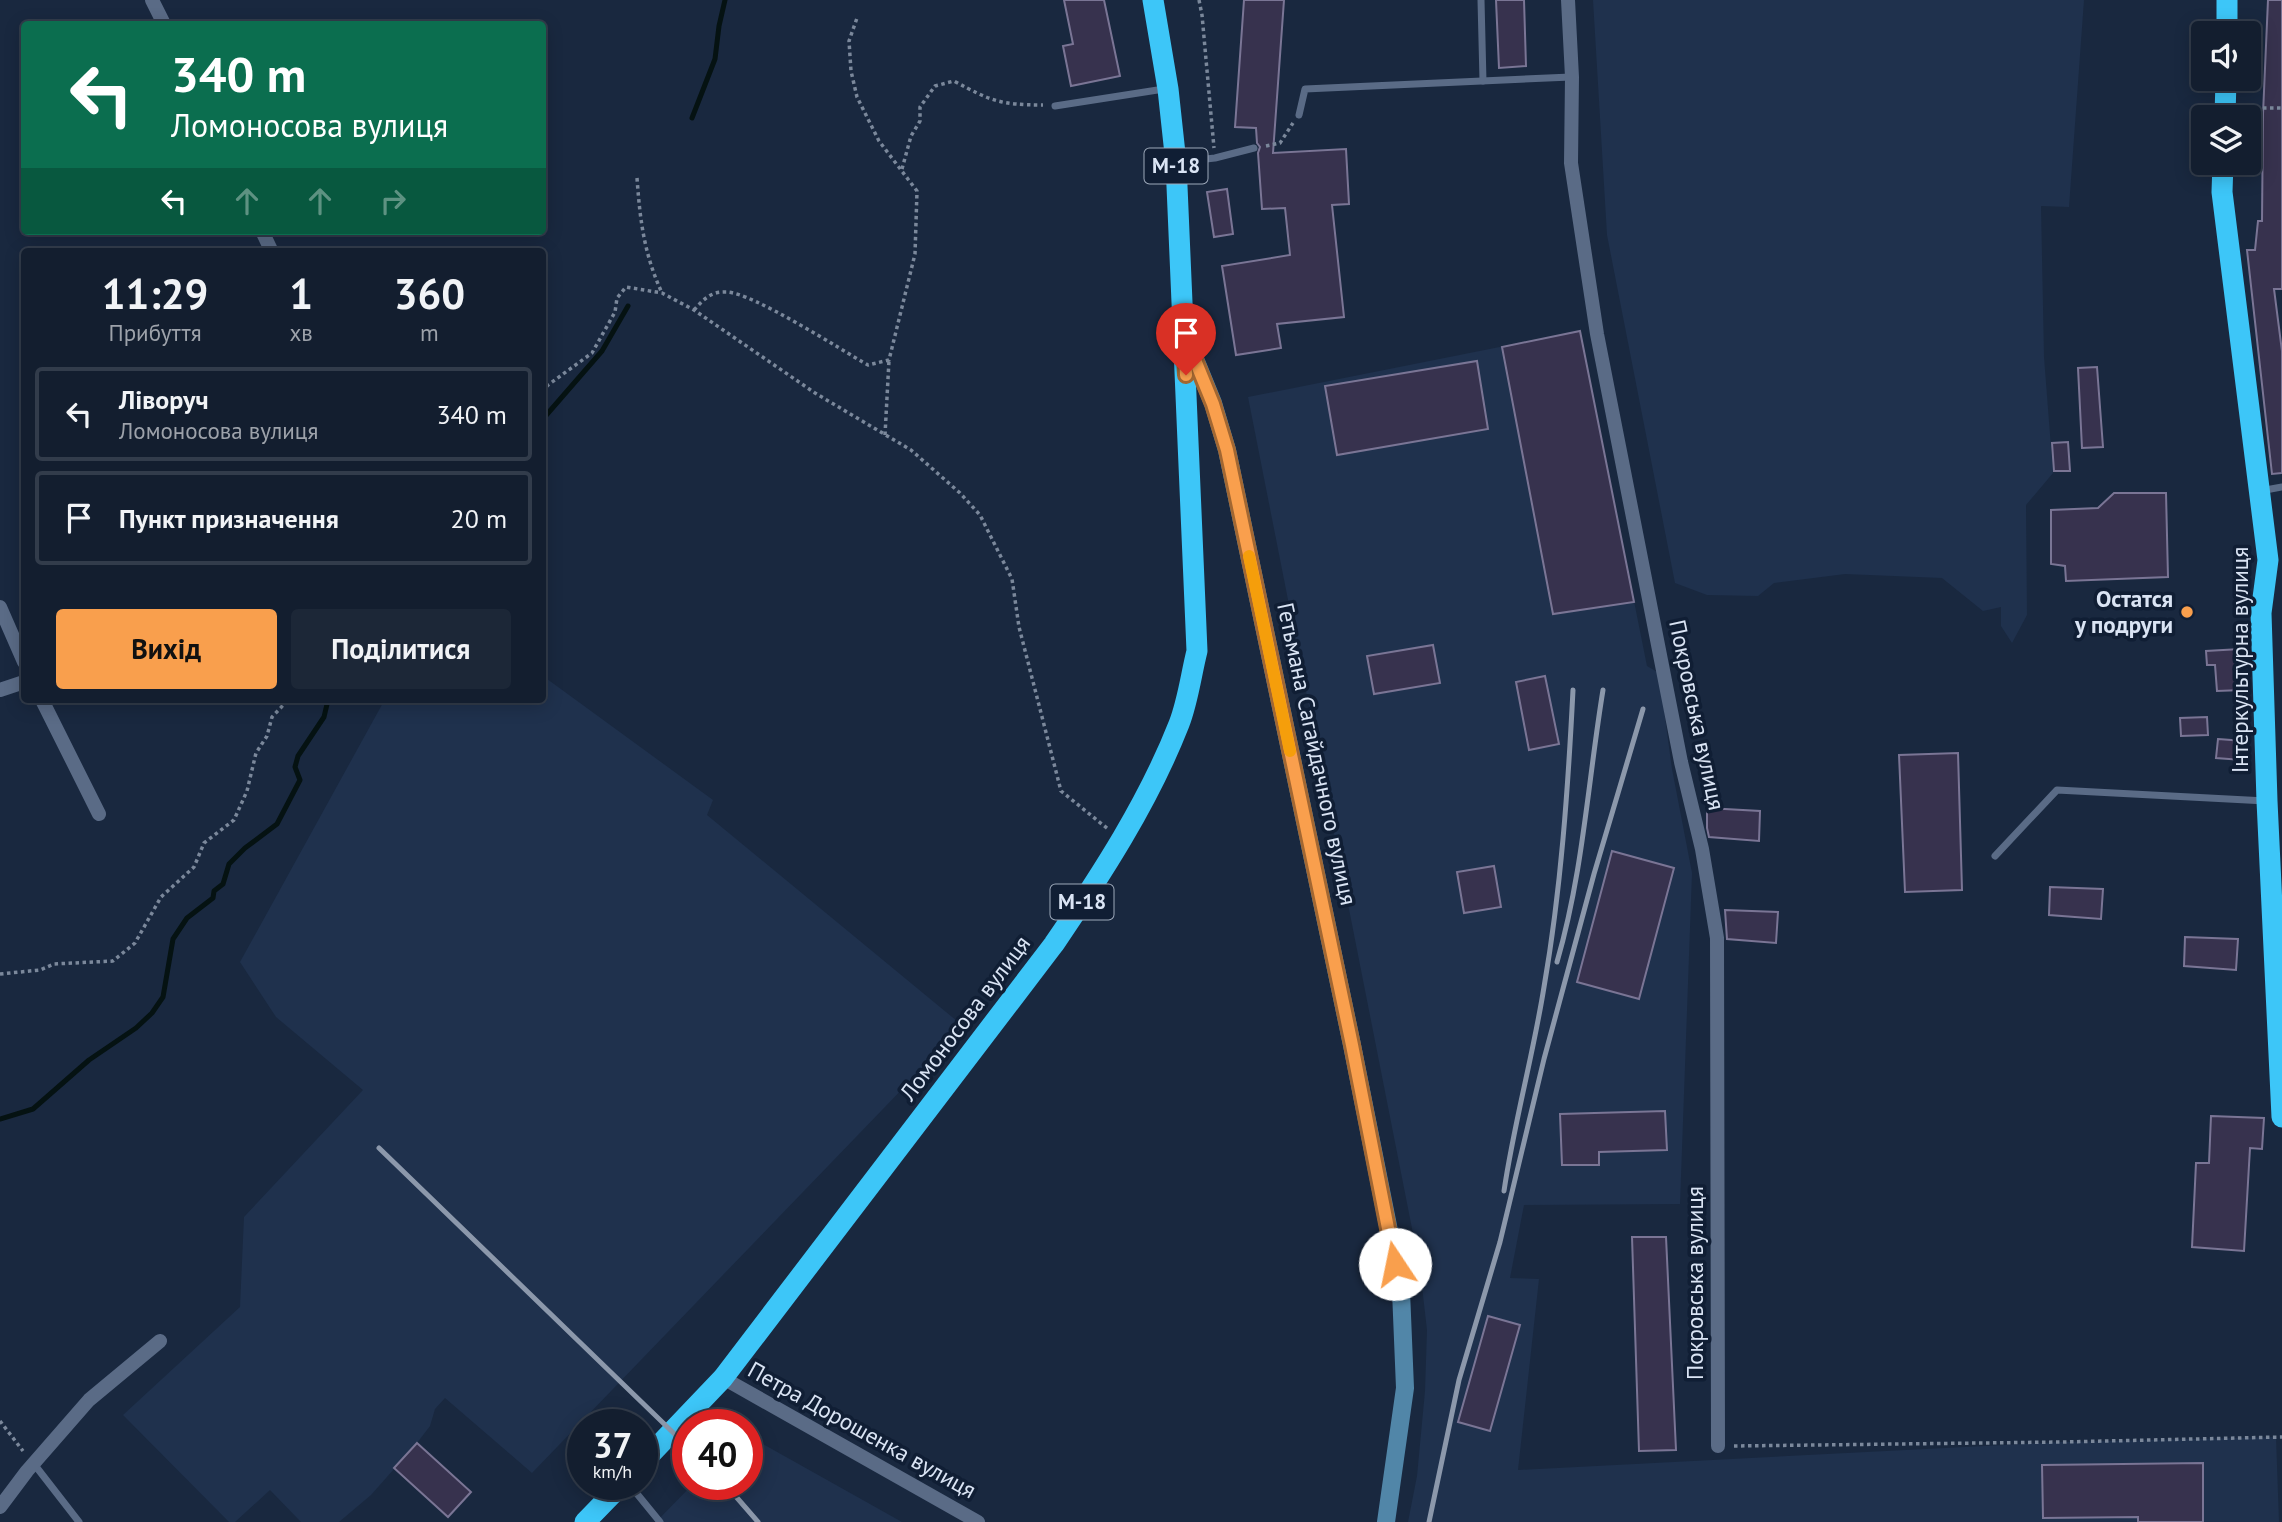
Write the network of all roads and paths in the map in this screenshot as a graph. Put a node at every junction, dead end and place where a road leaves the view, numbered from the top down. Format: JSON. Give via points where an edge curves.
{"nodes":[{"id":1,"x":152,"y":0,"type":"edge"},
{"id":2,"x":1153,"y":0,"type":"edge"},
{"id":3,"x":1199,"y":0,"type":"edge"},
{"id":4,"x":1480,"y":0,"type":"edge"},
{"id":5,"x":1568,"y":0,"type":"edge"},
{"id":6,"x":2227,"y":0,"type":"edge"},
{"id":7,"x":857,"y":18,"type":"dead end"},
{"id":8,"x":162,"y":21,"type":"edge"},
{"id":9,"x":2227,"y":21,"type":"edge"},
{"id":10,"x":1572,"y":77,"type":"junction"},
{"id":11,"x":1483,"y":81,"type":"junction"},
{"id":12,"x":1168,"y":89,"type":"junction"},
{"id":13,"x":1055,"y":106,"type":"joint"},
{"id":14,"x":2282,"y":108,"type":"edge"},
{"id":15,"x":2261,"y":110,"type":"edge"},
{"id":16,"x":1299,"y":115,"type":"joint"},
{"id":17,"x":1280,"y":143,"type":"dead end"},
{"id":18,"x":1254,"y":148,"type":"dead end"},
{"id":19,"x":1215,"y":158,"type":"junction"},
{"id":20,"x":1176,"y":163,"type":"junction"},
{"id":21,"x":902,"y":170,"type":"junction"},
{"id":22,"x":2223,"y":175,"type":"edge"},
{"id":23,"x":638,"y":178,"type":"dead end"},
{"id":24,"x":662,"y":293,"type":"junction"},
{"id":25,"x":694,"y":310,"type":"junction"},
{"id":26,"x":1184,"y":333,"type":"junction"},
{"id":27,"x":889,"y":360,"type":"junction"},
{"id":28,"x":546,"y":387,"type":"edge"},
{"id":29,"x":885,"y":436,"type":"junction"},
{"id":30,"x":2282,"y":487,"type":"edge"},
{"id":31,"x":2260,"y":491,"type":"junction"},
{"id":32,"x":0,"y":607,"type":"edge"},
{"id":33,"x":21,"y":655,"type":"edge"},
{"id":34,"x":21,"y":683,"type":"edge"},
{"id":35,"x":0,"y":691,"type":"edge"},
{"id":36,"x":44,"y":703,"type":"edge"},
{"id":37,"x":285,"y":703,"type":"edge"},
{"id":38,"x":2267,"y":801,"type":"junction"},
{"id":39,"x":99,"y":814,"type":"dead end"},
{"id":40,"x":1121,"y":839,"type":"junction"},
{"id":41,"x":1995,"y":856,"type":"dead end"},
{"id":42,"x":0,"y":975,"type":"edge"},
{"id":43,"x":2279,"y":996,"type":"edge"},
{"id":44,"x":2282,"y":1117,"type":"edge"},
{"id":45,"x":160,"y":1341,"type":"dead end"},
{"id":46,"x":723,"y":1378,"type":"junction"},
{"id":47,"x":0,"y":1421,"type":"edge"},
{"id":48,"x":2282,"y":1437,"type":"edge"},
{"id":49,"x":658,"y":1446,"type":"edge"},
{"id":50,"x":1718,"y":1446,"type":"joint"},
{"id":51,"x":33,"y":1464,"type":"junction"},
{"id":52,"x":606,"y":1500,"type":"edge"},
{"id":53,"x":642,"y":1500,"type":"edge"},
{"id":54,"x":0,"y":1507,"type":"edge"},
{"id":55,"x":79,"y":1522,"type":"edge"},
{"id":56,"x":585,"y":1522,"type":"edge"},
{"id":57,"x":660,"y":1522,"type":"edge"},
{"id":58,"x":978,"y":1522,"type":"edge"},
{"id":59,"x":1387,"y":1522,"type":"edge"}],
"edges":[{"from":1,"to":8,"type":"street"},
{"from":2,"to":12,"type":"highway","name":"Гетьмана Сагайдачного вулиця","number":"М-18"},
{"from":3,"to":19,"type":"path"},
{"from":4,"to":11,"type":"lane"},
{"from":5,"to":10,"type":"street","name":"Покровська вулиця"},
{"from":6,"to":9,"type":"highway"},
{"from":7,"to":21,"type":"path","via":[[849,41],[857,97],[879,141]]},
{"from":10,"to":11,"type":"lane"},
{"from":10,"to":50,"type":"street","name":"Покровська вулиця","via":[[1571,163],[1597,334],[1717,938]]},
{"from":11,"to":16,"type":"lane","via":[[1305,89]]},
{"from":12,"to":13,"type":"lane"},
{"from":12,"to":20,"type":"highway","name":"Гетьмана Сагайдачного вулиця","number":"М-18"},
{"from":13,"to":21,"type":"path","via":[[989,100],[954,81],[934,86],[920,107],[920,121]]},
{"from":14,"to":15,"type":"path"},
{"from":16,"to":17,"type":"path"},
{"from":18,"to":19,"type":"lane"},
{"from":19,"to":20,"type":"lane"},
{"from":20,"to":26,"type":"highway","name":"Гетьмана Сагайдачного вулиця","number":"М-18"},
{"from":21,"to":27,"type":"path","via":[[917,191],[915,254]]},
{"from":22,"to":31,"type":"highway","name":"Інтеркультурна вулиця"},
{"from":23,"to":24,"type":"path","via":[[644,242]]},
{"from":24,"to":25,"type":"path"},
{"from":24,"to":28,"type":"path","via":[[626,286],[592,353]]},
{"from":25,"to":27,"type":"path","via":[[708,295],[727,292],[752,299],[868,365]]},
{"from":25,"to":29,"type":"path"},
{"from":26,"to":40,"type":"highway","name":"Ломоносова вулиця","number":"М-18","via":[[1197,651],[1180,722]]},
{"from":26,"to":59,"type":"street","name":"Гетьмана Сагайдачного вулиця","via":[[1227,450],[1401,1291],[1405,1388]]},
{"from":27,"to":29,"type":"path"},
{"from":29,"to":40,"type":"path","via":[[911,450],[980,515],[1012,579],[1019,627],[1061,791]]},
{"from":30,"to":31,"type":"lane"},
{"from":31,"to":38,"type":"highway","name":"Інтеркультурна вулиця","via":[[2269,560],[2261,612]]},
{"from":32,"to":33,"type":"street"},
{"from":34,"to":35,"type":"street"},
{"from":36,"to":39,"type":"street"},
{"from":37,"to":42,"type":"path","via":[[272,717],[256,753],[234,820],[204,843],[194,867],[161,897],[135,943],[113,961],[54,964]]},
{"from":38,"to":41,"type":"lane","via":[[2057,790]]},
{"from":38,"to":43,"type":"highway","name":"Інтеркультурна вулиця"},
{"from":40,"to":46,"type":"highway","name":"Ломоносова вулиця","number":"М-18","via":[[1054,944]]},
{"from":43,"to":44,"type":"highway","name":"Інтеркультурна вулиця"},
{"from":45,"to":51,"type":"street","via":[[89,1400]]},
{"from":46,"to":49,"type":"highway","name":"Ломоносова вулиця","number":"М-18"},
{"from":46,"to":58,"type":"street","name":"Петра Дорошенка вулиця"},
{"from":47,"to":51,"type":"path"},
{"from":48,"to":50,"type":"path"},
{"from":51,"to":54,"type":"street"},
{"from":51,"to":55,"type":"lane"},
{"from":52,"to":56,"type":"highway"},
{"from":53,"to":57,"type":"lane"}]}
